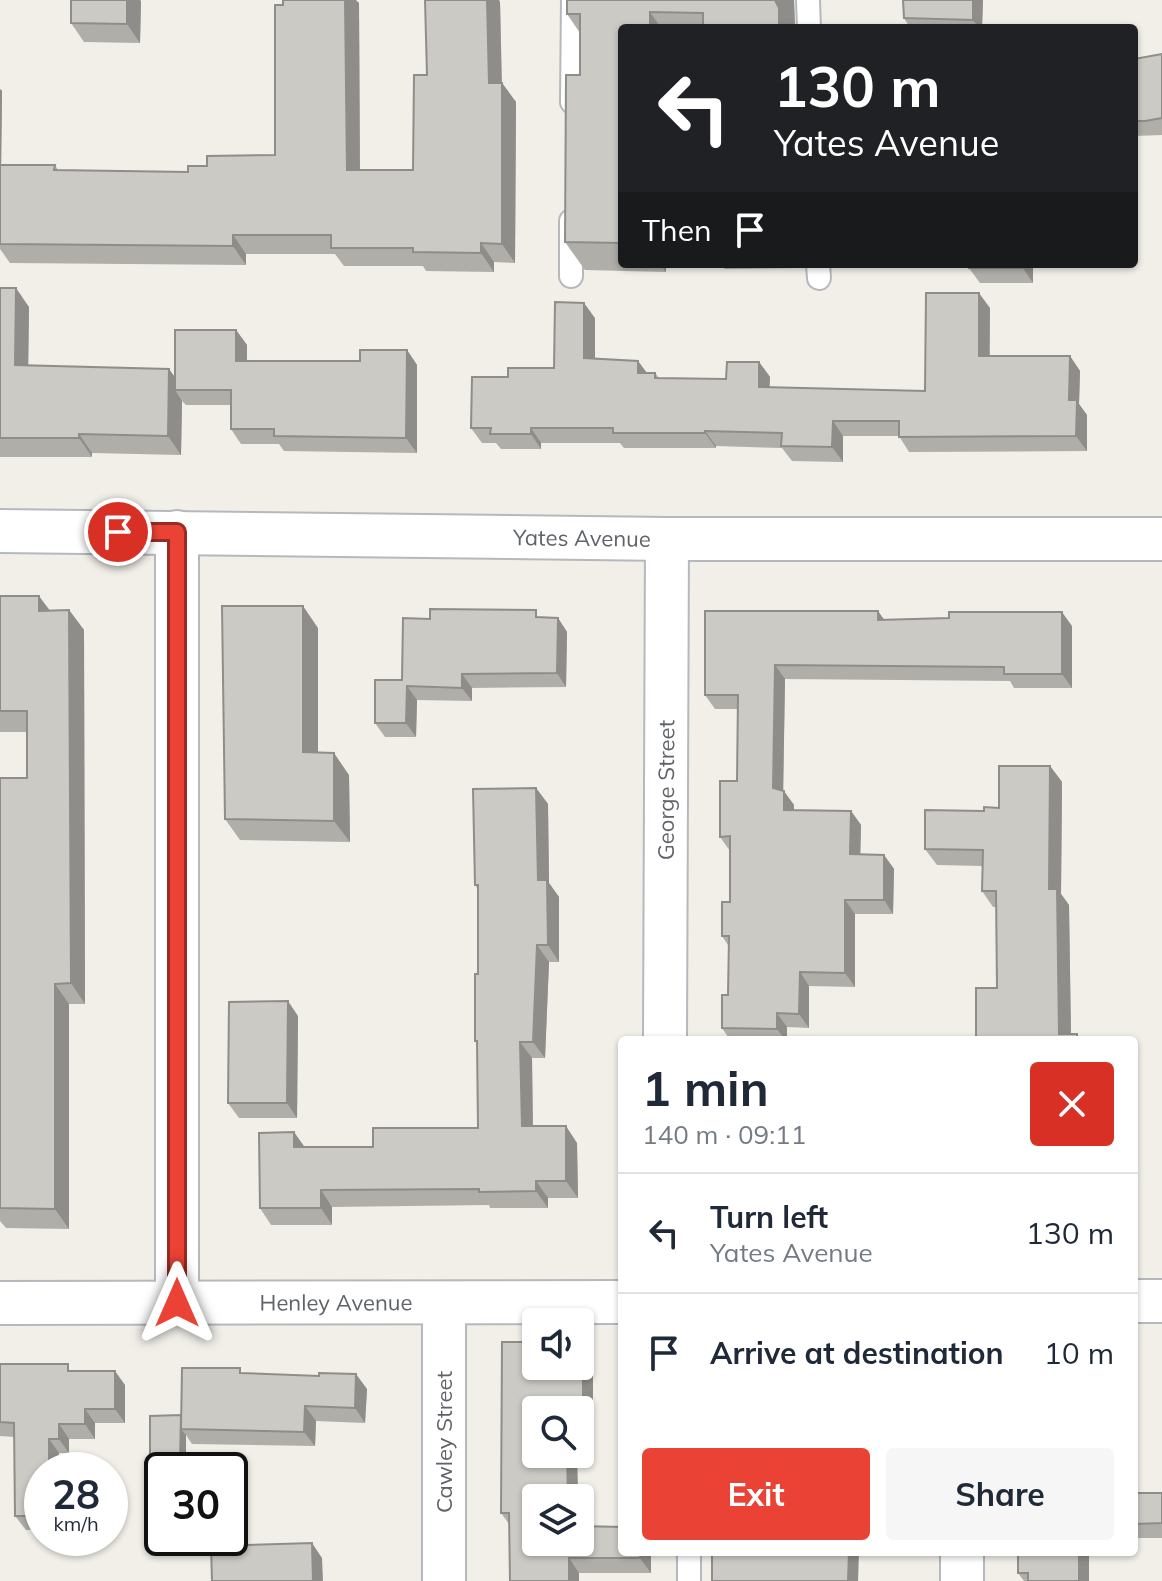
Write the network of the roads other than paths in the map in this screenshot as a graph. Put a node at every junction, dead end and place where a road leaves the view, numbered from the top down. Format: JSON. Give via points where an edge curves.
{"nodes":[{"id":1,"x":573,"y":0,"type":"edge"},
{"id":2,"x":808,"y":0,"type":"edge"},
{"id":3,"x":809,"y":24,"type":"edge"},
{"id":4,"x":572,"y":122,"type":"edge"},
{"id":5,"x":572,"y":199,"type":"edge"},
{"id":6,"x":571,"y":276,"type":"edge"},
{"id":7,"x":0,"y":531,"type":"edge"},
{"id":8,"x":177,"y":532,"type":"junction"},
{"id":9,"x":667,"y":539,"type":"junction"},
{"id":10,"x":1162,"y":539,"type":"edge"},
{"id":11,"x":665,"y":1036,"type":"edge"},
{"id":12,"x":1138,"y":1301,"type":"edge"},
{"id":13,"x":1162,"y":1301,"type":"edge"},
{"id":14,"x":618,"y":1302,"type":"edge"},
{"id":15,"x":0,"y":1303,"type":"edge"},
{"id":16,"x":177,"y":1303,"type":"junction"},
{"id":17,"x":444,"y":1303,"type":"junction"},
{"id":18,"x":689,"y":1556,"type":"edge"},
{"id":19,"x":962,"y":1556,"type":"edge"},
{"id":20,"x":444,"y":1581,"type":"edge"},
{"id":21,"x":689,"y":1581,"type":"edge"},
{"id":22,"x":962,"y":1581,"type":"edge"}],
"edges":[{"from":1,"to":4,"type":"lane"},
{"from":2,"to":3,"type":"lane"},
{"from":5,"to":6,"type":"lane"},
{"from":7,"to":8,"type":"street","name":"Yates Avenue"},
{"from":8,"to":9,"type":"street","name":"Yates Avenue"},
{"from":8,"to":16,"type":"street"},
{"from":9,"to":10,"type":"street","name":"Yates Avenue"},
{"from":9,"to":11,"type":"street","name":"George Street"},
{"from":12,"to":13,"type":"street"},
{"from":14,"to":17,"type":"street","name":"Henley Avenue"},
{"from":15,"to":16,"type":"street","name":"Henley Avenue"},
{"from":16,"to":17,"type":"street","name":"Henley Avenue"},
{"from":17,"to":20,"type":"street","name":"Cawley Street"},
{"from":18,"to":21,"type":"lane"},
{"from":19,"to":22,"type":"street"}]}
